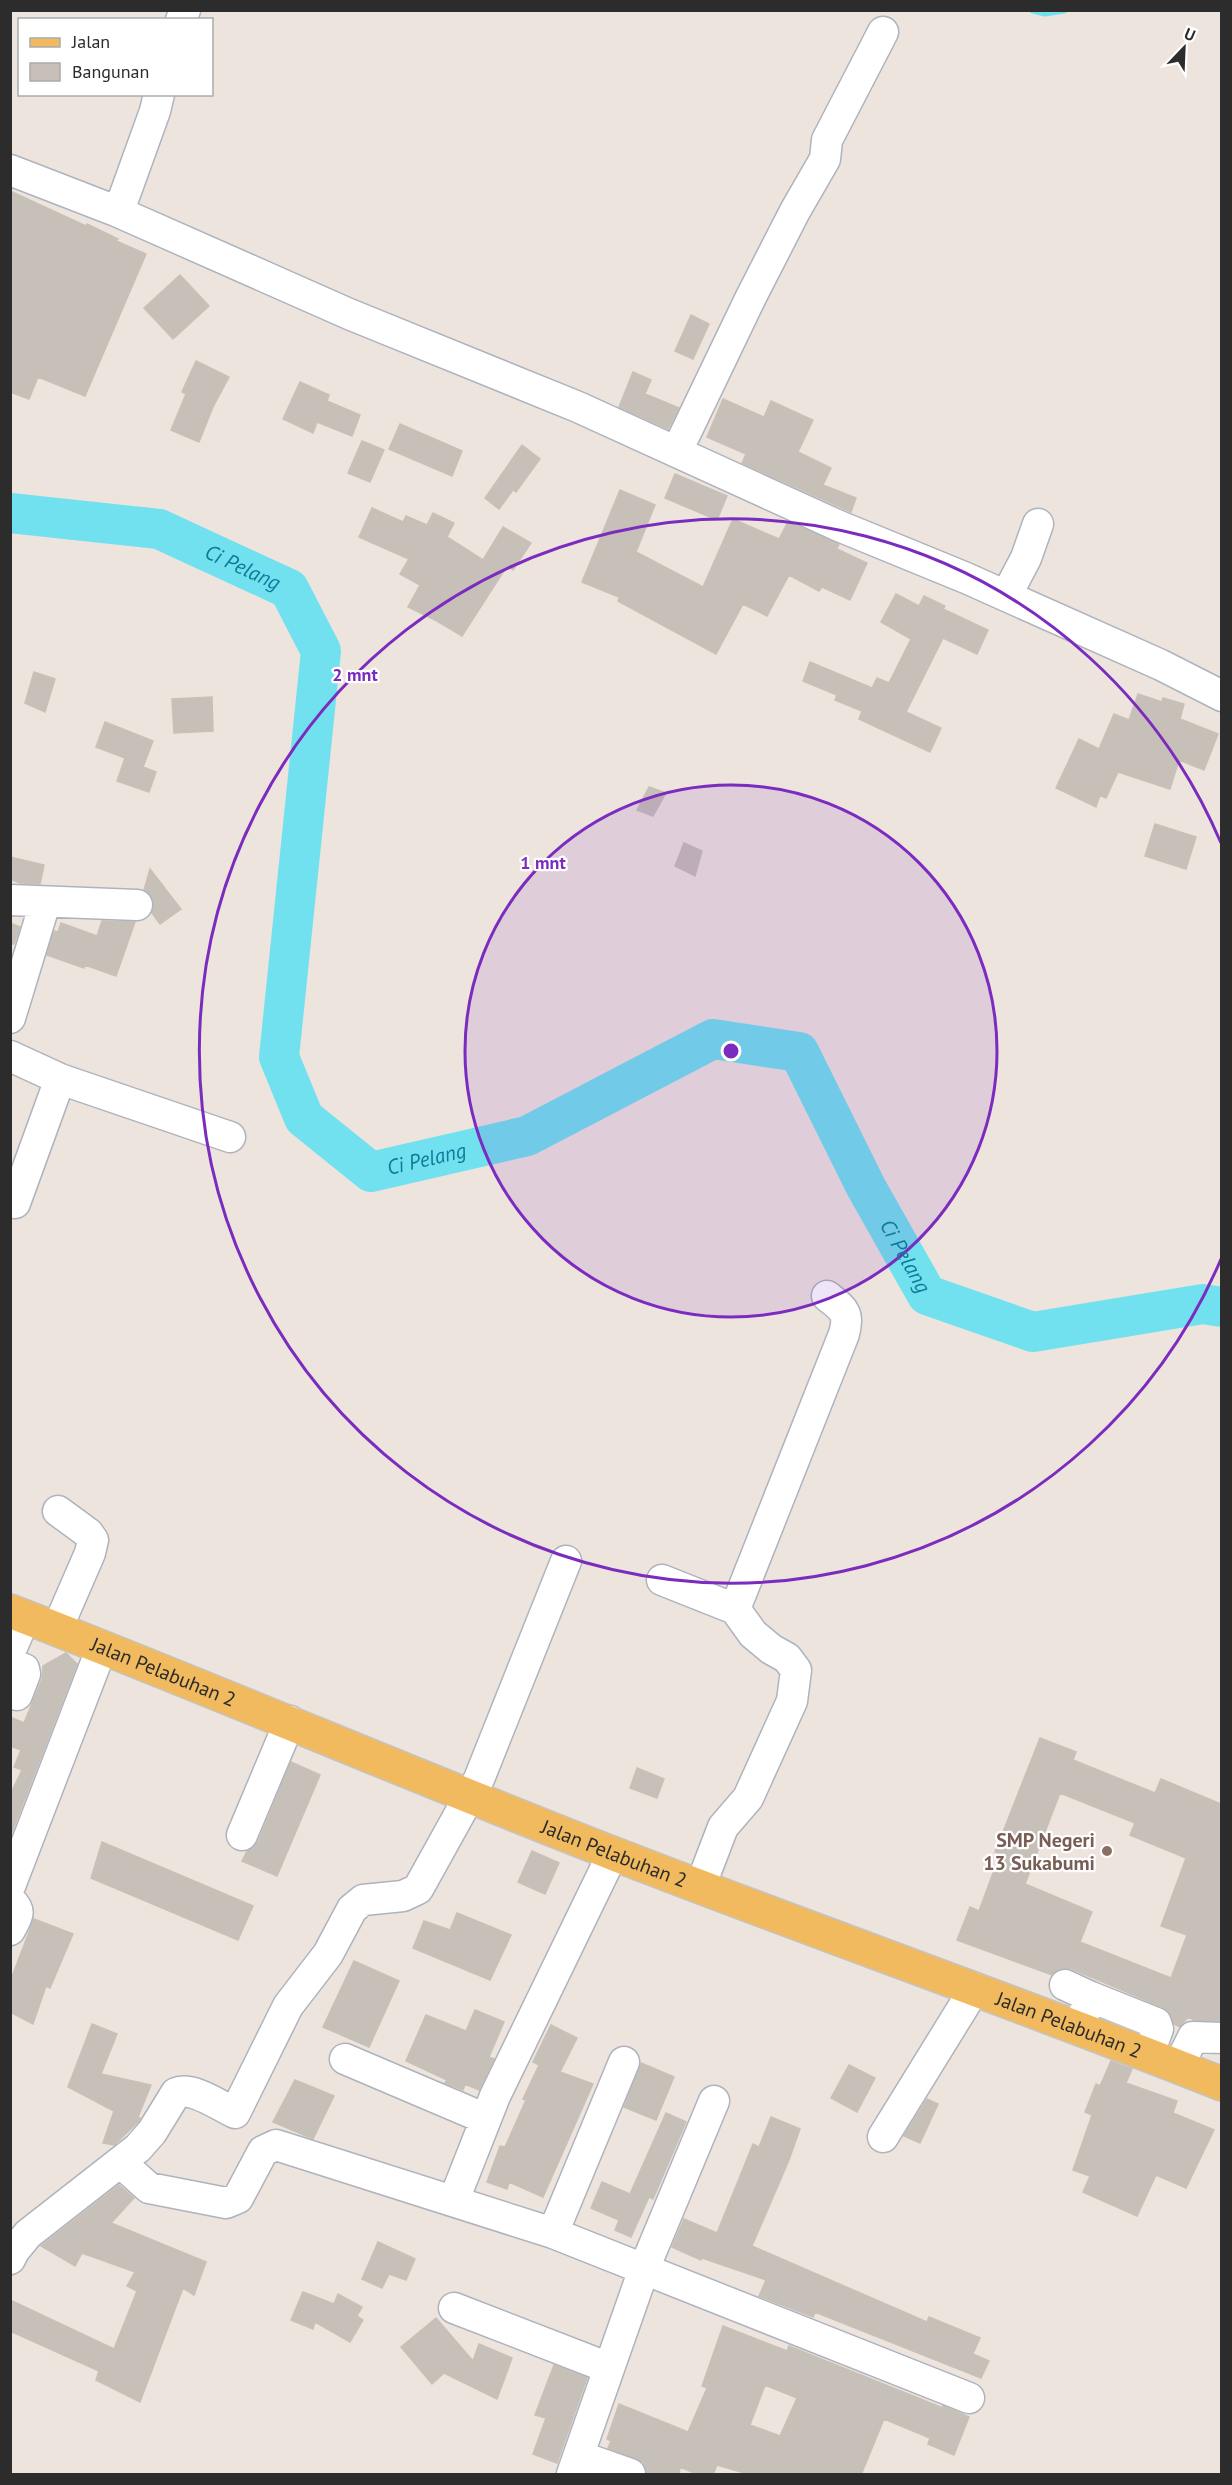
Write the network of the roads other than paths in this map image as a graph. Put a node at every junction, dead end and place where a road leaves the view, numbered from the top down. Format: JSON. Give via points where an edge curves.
{"nodes":[{"id":1,"x":883,"y":32,"type":"dead end"},
{"id":2,"x":159,"y":96,"type":"edge"},
{"id":3,"x":10,"y":170,"type":"edge"},
{"id":4,"x":116,"y":211,"type":"junction"},
{"id":5,"x":677,"y":451,"type":"junction"},
{"id":6,"x":1038,"y":524,"type":"dead end"},
{"id":7,"x":1006,"y":596,"type":"junction"},
{"id":8,"x":1221,"y":696,"type":"edge"},
{"id":9,"x":10,"y":900,"type":"edge"},
{"id":10,"x":45,"y":903,"type":"junction"},
{"id":11,"x":137,"y":905,"type":"dead end"},
{"id":12,"x":10,"y":1018,"type":"edge"},
{"id":13,"x":10,"y":1056,"type":"edge"},
{"id":14,"x":60,"y":1079,"type":"junction"},
{"id":15,"x":230,"y":1137,"type":"dead end"},
{"id":16,"x":15,"y":1203,"type":"dead end"},
{"id":17,"x":827,"y":1296,"type":"dead end"},
{"id":18,"x":58,"y":1511,"type":"dead end"},
{"id":19,"x":566,"y":1561,"type":"dead end"},
{"id":20,"x":662,"y":1580,"type":"dead end"},
{"id":21,"x":735,"y":1609,"type":"junction"},
{"id":22,"x":18,"y":1614,"type":"edge"},
{"id":23,"x":57,"y":1629,"type":"junction"},
{"id":24,"x":102,"y":1647,"type":"junction"},
{"id":25,"x":10,"y":1652,"type":"edge"},
{"id":26,"x":10,"y":1664,"type":"edge"},
{"id":27,"x":17,"y":1695,"type":"dead end"},
{"id":28,"x":290,"y":1721,"type":"junction"},
{"id":29,"x":470,"y":1795,"type":"junction"},
{"id":30,"x":242,"y":1835,"type":"dead end"},
{"id":31,"x":613,"y":1853,"type":"junction"},
{"id":32,"x":10,"y":1886,"type":"edge"},
{"id":33,"x":700,"y":1887,"type":"junction"},
{"id":34,"x":10,"y":1900,"type":"edge"},
{"id":35,"x":10,"y":1930,"type":"edge"},
{"id":36,"x":975,"y":1988,"type":"junction"},
{"id":37,"x":1078,"y":2027,"type":"junction"},
{"id":38,"x":1221,"y":2038,"type":"edge"},
{"id":39,"x":1148,"y":2055,"type":"junction"},
{"id":40,"x":345,"y":2059,"type":"dead end"},
{"id":41,"x":624,"y":2062,"type":"dead end"},
{"id":42,"x":1178,"y":2067,"type":"junction"},
{"id":43,"x":1221,"y":2084,"type":"edge"},
{"id":44,"x":714,"y":2101,"type":"dead end"},
{"id":45,"x":486,"y":2119,"type":"junction"},
{"id":46,"x":883,"y":2137,"type":"dead end"},
{"id":47,"x":120,"y":2162,"type":"junction"},
{"id":48,"x":454,"y":2200,"type":"junction"},
{"id":49,"x":553,"y":2233,"type":"junction"},
{"id":50,"x":10,"y":2259,"type":"edge"},
{"id":51,"x":644,"y":2269,"type":"junction"},
{"id":52,"x":454,"y":2308,"type":"dead end"},
{"id":53,"x":609,"y":2368,"type":"junction"},
{"id":54,"x":969,"y":2398,"type":"dead end"},
{"id":55,"x":575,"y":2465,"type":"edge"},
{"id":56,"x":630,"y":2475,"type":"edge"}],
"edges":[{"from":1,"to":5,"type":"street","via":[[827,140],[825,159],[756,287]]},
{"from":2,"to":4,"type":"street"},
{"from":3,"to":4,"type":"street"},
{"from":4,"to":5,"type":"street"},
{"from":5,"to":7,"type":"street","via":[[839,526]]},
{"from":6,"to":7,"type":"street"},
{"from":7,"to":8,"type":"street"},
{"from":9,"to":10,"type":"street"},
{"from":10,"to":11,"type":"street"},
{"from":10,"to":12,"type":"street"},
{"from":13,"to":14,"type":"street"},
{"from":14,"to":15,"type":"street"},
{"from":14,"to":16,"type":"street"},
{"from":17,"to":21,"type":"street","via":[[843,1309],[847,1322],[844,1334]]},
{"from":18,"to":23,"type":"street","via":[[93,1540]]},
{"from":19,"to":29,"type":"street"},
{"from":20,"to":21,"type":"street"},
{"from":21,"to":33,"type":"street","via":[[753,1634],[787,1658],[796,1670],[795,1688],[748,1798],[723,1827]]},
{"from":22,"to":23,"type":"main road","name":"Jalan Pelabuhan 2"},
{"from":22,"to":25,"type":"street"},
{"from":23,"to":24,"type":"main road","name":"Jalan Pelabuhan 2"},
{"from":24,"to":28,"type":"main road","name":"Jalan Pelabuhan 2"},
{"from":24,"to":32,"type":"street"},
{"from":26,"to":27,"type":"street","via":[[24,1669]]},
{"from":28,"to":29,"type":"main road","name":"Jalan Pelabuhan 2"},
{"from":28,"to":30,"type":"street"},
{"from":29,"to":31,"type":"main road","name":"Jalan Pelabuhan 2"},
{"from":29,"to":47,"type":"street","via":[[418,1888],[403,1896],[363,1900],[352,1909],[328,1954],[288,2006],[235,2113],[194,2094],[176,2093],[152,2132]]},
{"from":31,"to":33,"type":"main road","name":"Jalan Pelabuhan 2"},
{"from":31,"to":45,"type":"street"},
{"from":33,"to":36,"type":"main road","name":"Jalan Pelabuhan 2"},
{"from":34,"to":35,"type":"street","via":[[19,1912]]},
{"from":36,"to":37,"type":"main road","name":"Jalan Pelabuhan 2"},
{"from":36,"to":46,"type":"street"},
{"from":37,"to":39,"type":"main road","name":"Jalan Pelabuhan 2"},
{"from":37,"to":39,"type":"street","via":[[1078,1991],[1156,2023],[1158,2029]]},
{"from":38,"to":42,"type":"street","via":[[1193,2037]]},
{"from":39,"to":42,"type":"main road","name":"Jalan Pelabuhan 2"},
{"from":40,"to":45,"type":"street"},
{"from":41,"to":49,"type":"street"},
{"from":42,"to":43,"type":"main road","name":"Jalan Pelabuhan 2"},
{"from":44,"to":51,"type":"street"},
{"from":45,"to":48,"type":"street"},
{"from":47,"to":48,"type":"street","via":[[149,2188],[226,2203],[238,2198],[263,2151],[276,2145]]},
{"from":47,"to":50,"type":"street","via":[[28,2234]]},
{"from":48,"to":49,"type":"street"},
{"from":49,"to":51,"type":"street"},
{"from":51,"to":53,"type":"street"},
{"from":51,"to":54,"type":"street"},
{"from":52,"to":53,"type":"street"},
{"from":53,"to":55,"type":"street"},
{"from":55,"to":56,"type":"street"}]}
